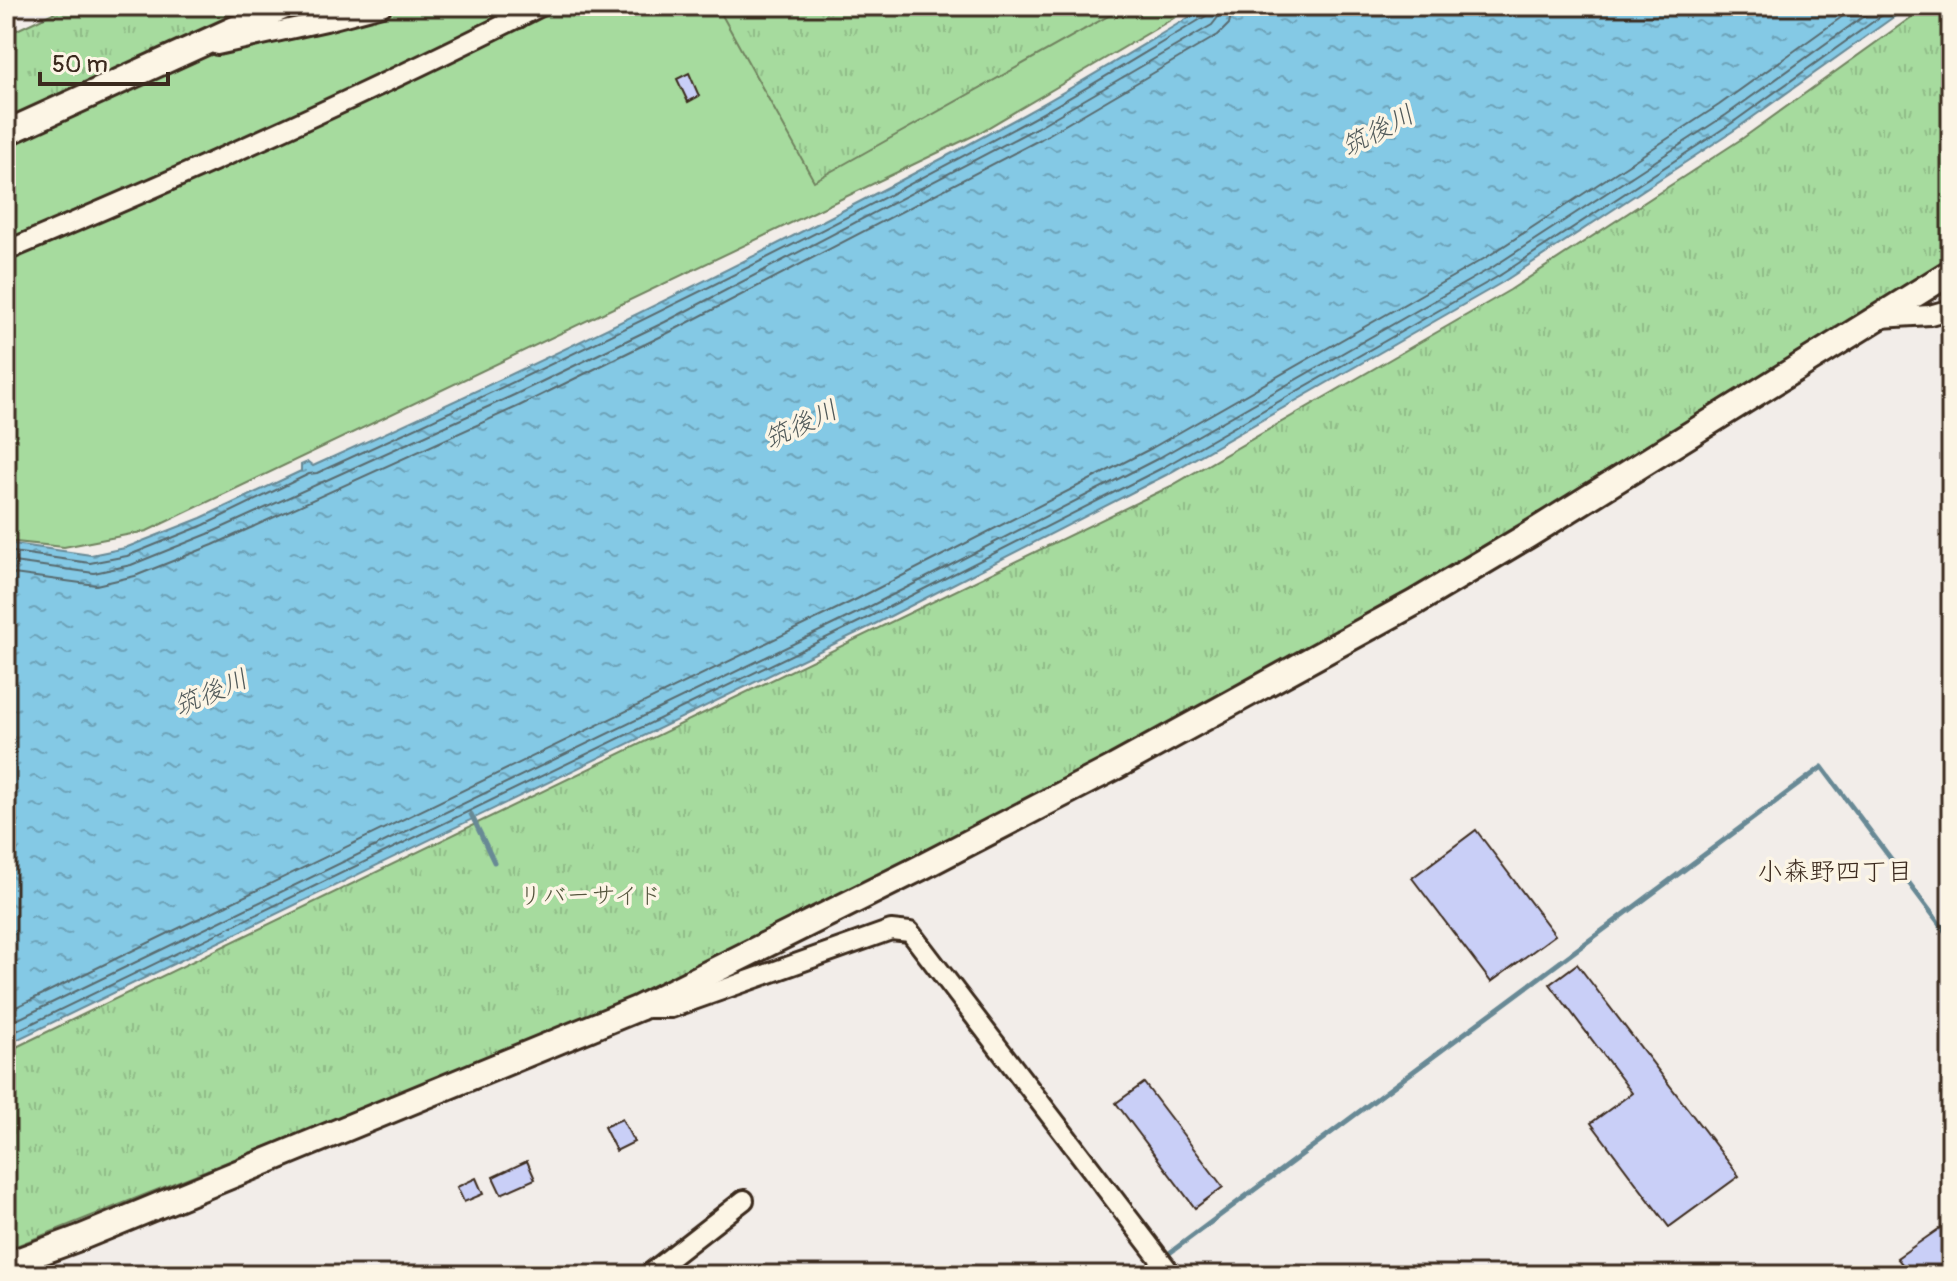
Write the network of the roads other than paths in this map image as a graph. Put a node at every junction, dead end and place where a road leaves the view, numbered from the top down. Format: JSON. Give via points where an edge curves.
{"nodes":[{"id":1,"x":285,"y":6,"type":"edge"},
{"id":2,"x":382,"y":6,"type":"edge"},
{"id":3,"x":498,"y":6,"type":"edge"},
{"id":4,"x":541,"y":6,"type":"edge"},
{"id":5,"x":518,"y":18,"type":"junction"},
{"id":6,"x":192,"y":50,"type":"junction"},
{"id":7,"x":6,"y":133,"type":"edge"},
{"id":8,"x":6,"y":251,"type":"edge"},
{"id":9,"x":1951,"y":272,"type":"edge"},
{"id":10,"x":1951,"y":309,"type":"edge"},
{"id":11,"x":1878,"y":318,"type":"junction"},
{"id":12,"x":639,"y":1008,"type":"junction"},
{"id":13,"x":744,"y":1200,"type":"dead end"},
{"id":14,"x":6,"y":1265,"type":"edge"},
{"id":15,"x":648,"y":1275,"type":"edge"},
{"id":16,"x":1172,"y":1275,"type":"edge"}],
"edges":[{"from":1,"to":6,"type":"street"},
{"from":2,"to":6,"type":"street"},
{"from":3,"to":5,"type":"street"},
{"from":4,"to":5,"type":"street"},
{"from":5,"to":8,"type":"street","via":[[196,171]]},
{"from":6,"to":7,"type":"street"},
{"from":9,"to":11,"type":"street"},
{"from":10,"to":11,"type":"street"},
{"from":11,"to":12,"type":"street","via":[[1400,610],[1115,767]]},
{"from":12,"to":14,"type":"street"},
{"from":12,"to":16,"type":"street","via":[[671,1008],[891,930],[910,932]]},
{"from":13,"to":15,"type":"street"}]}
